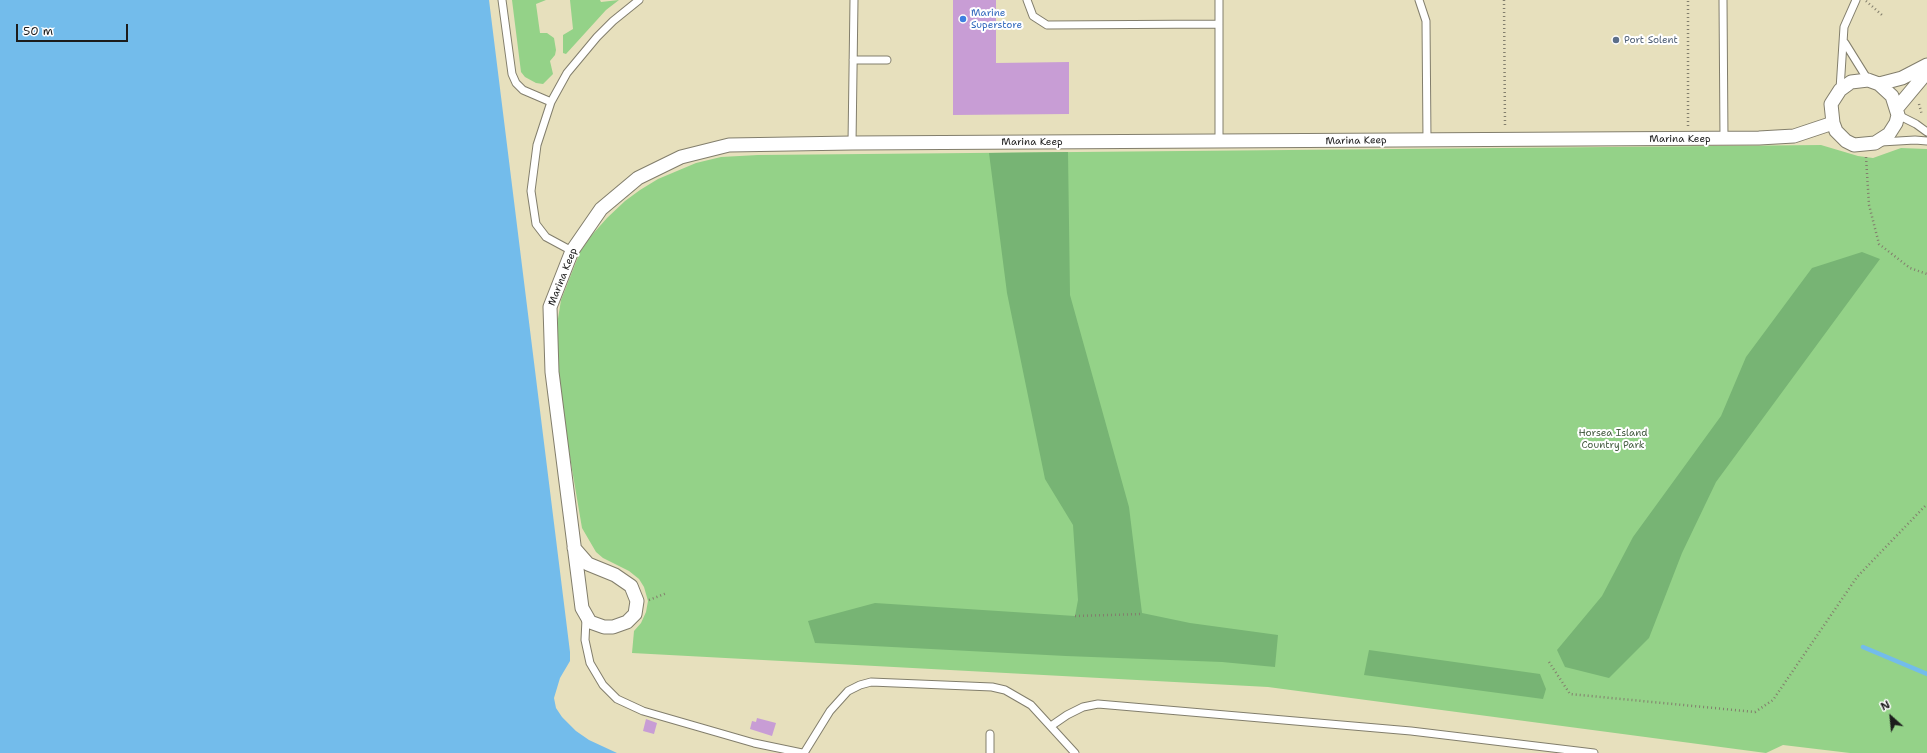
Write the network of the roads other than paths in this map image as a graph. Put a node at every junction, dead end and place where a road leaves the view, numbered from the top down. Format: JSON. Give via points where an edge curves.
{"nodes":[{"id":1,"x":502,"y":0,"type":"edge"},
{"id":2,"x":639,"y":0,"type":"edge"},
{"id":3,"x":854,"y":0,"type":"edge"},
{"id":4,"x":1027,"y":0,"type":"edge"},
{"id":5,"x":1219,"y":0,"type":"edge"},
{"id":6,"x":1419,"y":0,"type":"edge"},
{"id":7,"x":1723,"y":0,"type":"edge"},
{"id":8,"x":1856,"y":0,"type":"edge"},
{"id":9,"x":1219,"y":24,"type":"junction"},
{"id":10,"x":1844,"y":41,"type":"junction"},
{"id":11,"x":853,"y":60,"type":"junction"},
{"id":12,"x":887,"y":60,"type":"dead end"},
{"id":13,"x":1927,"y":65,"type":"edge"},
{"id":14,"x":1927,"y":72,"type":"edge"},
{"id":15,"x":1873,"y":82,"type":"junction"},
{"id":16,"x":1840,"y":90,"type":"junction"},
{"id":17,"x":552,"y":102,"type":"junction"},
{"id":18,"x":1897,"y":112,"type":"junction"},
{"id":19,"x":1833,"y":123,"type":"junction"},
{"id":20,"x":1927,"y":132,"type":"edge"},
{"id":21,"x":1724,"y":138,"type":"junction"},
{"id":22,"x":1427,"y":140,"type":"junction"},
{"id":23,"x":1218,"y":141,"type":"junction"},
{"id":24,"x":1927,"y":141,"type":"edge"},
{"id":25,"x":852,"y":142,"type":"junction"},
{"id":26,"x":1870,"y":144,"type":"junction"},
{"id":27,"x":572,"y":251,"type":"junction"},
{"id":28,"x":574,"y":548,"type":"junction"},
{"id":29,"x":586,"y":616,"type":"junction"},
{"id":30,"x":1051,"y":726,"type":"junction"},
{"id":31,"x":990,"y":734,"type":"dead end"},
{"id":32,"x":803,"y":753,"type":"edge"},
{"id":33,"x":990,"y":753,"type":"edge"},
{"id":34,"x":1075,"y":753,"type":"edge"},
{"id":35,"x":1594,"y":753,"type":"edge"}],
"edges":[{"from":1,"to":17,"type":"lane","via":[[512,74],[516,83],[523,90]]},
{"from":2,"to":17,"type":"lane","via":[[613,21],[583,52],[567,73]]},
{"from":3,"to":11,"type":"lane"},
{"from":4,"to":9,"type":"lane","via":[[1034,16],[1047,26]]},
{"from":5,"to":9,"type":"lane"},
{"from":6,"to":22,"type":"lane","via":[[1426,21]]},
{"from":7,"to":21,"type":"lane"},
{"from":8,"to":10,"type":"lane","via":[[1844,26]]},
{"from":9,"to":23,"type":"lane"},
{"from":10,"to":15,"type":"lane"},
{"from":10,"to":16,"type":"lane"},
{"from":11,"to":12,"type":"lane"},
{"from":11,"to":25,"type":"lane"},
{"from":13,"to":15,"type":"street","via":[[1902,78]]},
{"from":14,"to":18,"type":"street"},
{"from":15,"to":16,"type":"street","via":[[1851,82]]},
{"from":15,"to":18,"type":"street","via":[[1892,96]]},
{"from":16,"to":19,"type":"street","via":[[1831,104]]},
{"from":17,"to":27,"type":"lane","via":[[537,146],[531,192],[536,224],[546,237]]},
{"from":18,"to":20,"type":"lane"},
{"from":18,"to":26,"type":"street","via":[[1896,123],[1889,134]]},
{"from":19,"to":21,"type":"street","name":"Marina Keep","via":[[1794,136]]},
{"from":19,"to":26,"type":"street","via":[[1836,131],[1846,141]]},
{"from":21,"to":22,"type":"street","name":"Marina Keep"},
{"from":22,"to":23,"type":"street","name":"Marina Keep"},
{"from":23,"to":25,"type":"street","name":"Marina Keep"},
{"from":24,"to":26,"type":"lane","via":[[1896,140]]},
{"from":25,"to":27,"type":"street","name":"Marina Keep","via":[[729,145],[681,157],[638,178],[601,209]]},
{"from":27,"to":28,"type":"street","name":"Marina Keep","via":[[550,307],[552,372]]},
{"from":28,"to":29,"type":"street","name":"Marina Keep","via":[[582,608]]},
{"from":28,"to":29,"type":"street","via":[[588,564],[626,581],[637,601],[635,614],[627,622],[612,627],[590,622]]},
{"from":29,"to":32,"type":"lane","via":[[585,640],[590,664],[603,685],[617,699],[643,711],[754,743]]},
{"from":30,"to":32,"type":"lane","via":[[1031,705],[1005,690],[992,687],[871,682],[860,684],[848,691],[830,711]]},
{"from":30,"to":34,"type":"lane"},
{"from":30,"to":35,"type":"lane","via":[[1083,707],[1098,704],[1411,731]]},
{"from":31,"to":33,"type":"lane"}]}
